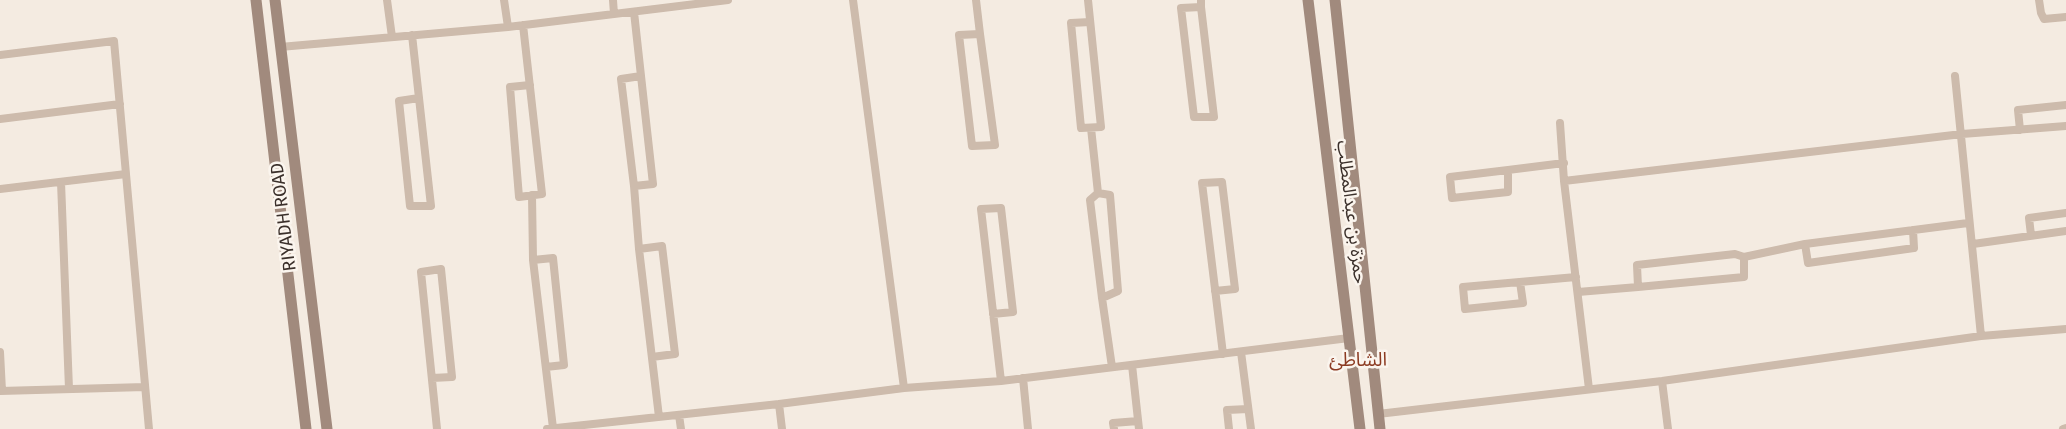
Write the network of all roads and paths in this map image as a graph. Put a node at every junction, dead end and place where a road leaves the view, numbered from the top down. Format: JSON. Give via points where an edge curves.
{"nodes":[{"id":1,"x":256,"y":0,"type":"edge"},
{"id":2,"x":275,"y":0,"type":"edge"},
{"id":3,"x":387,"y":0,"type":"edge"},
{"id":4,"x":504,"y":0,"type":"edge"},
{"id":5,"x":612,"y":0,"type":"edge"},
{"id":6,"x":728,"y":0,"type":"edge"},
{"id":7,"x":854,"y":0,"type":"edge"},
{"id":8,"x":976,"y":0,"type":"edge"},
{"id":9,"x":1088,"y":0,"type":"edge"},
{"id":10,"x":1308,"y":0,"type":"edge"},
{"id":11,"x":1335,"y":0,"type":"edge"},
{"id":12,"x":2039,"y":0,"type":"edge"},
{"id":13,"x":1201,"y":3,"type":"edge"},
{"id":14,"x":634,"y":12,"type":"junction"},
{"id":15,"x":614,"y":14,"type":"junction"},
{"id":16,"x":2066,"y":18,"type":"edge"},
{"id":17,"x":1090,"y":22,"type":"junction"},
{"id":18,"x":523,"y":25,"type":"junction"},
{"id":19,"x":508,"y":27,"type":"junction"},
{"id":20,"x":980,"y":34,"type":"junction"},
{"id":21,"x":412,"y":35,"type":"junction"},
{"id":22,"x":392,"y":37,"type":"junction"},
{"id":23,"x":280,"y":47,"type":"junction"},
{"id":24,"x":0,"y":55,"type":"edge"},
{"id":25,"x":641,"y":76,"type":"junction"},
{"id":26,"x":1955,"y":76,"type":"dead end"},
{"id":27,"x":530,"y":85,"type":"junction"},
{"id":28,"x":419,"y":98,"type":"junction"},
{"id":29,"x":120,"y":104,"type":"junction"},
{"id":30,"x":2066,"y":105,"type":"edge"},
{"id":31,"x":0,"y":119,"type":"edge"},
{"id":32,"x":1560,"y":123,"type":"dead end"},
{"id":33,"x":2066,"y":126,"type":"edge"},
{"id":34,"x":1091,"y":128,"type":"junction"},
{"id":35,"x":2020,"y":130,"type":"junction"},
{"id":36,"x":1962,"y":134,"type":"junction"},
{"id":37,"x":1564,"y":163,"type":"junction"},
{"id":38,"x":1508,"y":170,"type":"junction"},
{"id":39,"x":126,"y":174,"type":"junction"},
{"id":40,"x":1564,"y":181,"type":"junction"},
{"id":41,"x":61,"y":182,"type":"junction"},
{"id":42,"x":634,"y":186,"type":"junction"},
{"id":43,"x":0,"y":189,"type":"edge"},
{"id":44,"x":1098,"y":193,"type":"junction"},
{"id":45,"x":532,"y":195,"type":"junction"},
{"id":46,"x":2066,"y":213,"type":"edge"},
{"id":47,"x":1968,"y":223,"type":"junction"},
{"id":48,"x":1913,"y":230,"type":"junction"},
{"id":49,"x":2066,"y":231,"type":"edge"},
{"id":50,"x":2031,"y":235,"type":"junction"},
{"id":51,"x":1806,"y":244,"type":"junction"},
{"id":52,"x":1972,"y":244,"type":"junction"},
{"id":53,"x":640,"y":249,"type":"junction"},
{"id":54,"x":1744,"y":257,"type":"junction"},
{"id":55,"x":533,"y":260,"type":"junction"},
{"id":56,"x":1576,"y":277,"type":"junction"},
{"id":57,"x":1520,"y":282,"type":"junction"},
{"id":58,"x":1638,"y":287,"type":"junction"},
{"id":59,"x":1215,"y":291,"type":"junction"},
{"id":60,"x":1578,"y":292,"type":"junction"},
{"id":61,"x":1102,"y":298,"type":"junction"},
{"id":62,"x":993,"y":314,"type":"junction"},
{"id":63,"x":2066,"y":329,"type":"edge"},
{"id":64,"x":1981,"y":336,"type":"junction"},
{"id":65,"x":1350,"y":338,"type":"junction"},
{"id":66,"x":0,"y":352,"type":"edge"},
{"id":67,"x":1241,"y":352,"type":"junction"},
{"id":68,"x":1222,"y":354,"type":"junction"},
{"id":69,"x":652,"y":357,"type":"junction"},
{"id":70,"x":1132,"y":365,"type":"junction"},
{"id":71,"x":546,"y":367,"type":"junction"},
{"id":72,"x":1112,"y":367,"type":"junction"},
{"id":73,"x":432,"y":378,"type":"junction"},
{"id":74,"x":1023,"y":378,"type":"junction"},
{"id":75,"x":1000,"y":381,"type":"junction"},
{"id":76,"x":1662,"y":381,"type":"junction"},
{"id":77,"x":145,"y":386,"type":"junction"},
{"id":78,"x":904,"y":388,"type":"junction"},
{"id":79,"x":69,"y":389,"type":"junction"},
{"id":80,"x":1589,"y":390,"type":"junction"},
{"id":81,"x":1,"y":391,"type":"edge"},
{"id":82,"x":779,"y":404,"type":"junction"},
{"id":83,"x":1248,"y":408,"type":"junction"},
{"id":84,"x":679,"y":414,"type":"junction"},
{"id":85,"x":1378,"y":414,"type":"junction"},
{"id":86,"x":659,"y":417,"type":"junction"},
{"id":87,"x":1139,"y":425,"type":"edge"},
{"id":88,"x":571,"y":428,"type":"edge"},
{"id":89,"x":149,"y":429,"type":"edge"},
{"id":90,"x":306,"y":429,"type":"edge"},
{"id":91,"x":327,"y":429,"type":"edge"},
{"id":92,"x":437,"y":429,"type":"edge"},
{"id":93,"x":550,"y":429,"type":"edge"},
{"id":94,"x":681,"y":429,"type":"edge"},
{"id":95,"x":782,"y":429,"type":"edge"},
{"id":96,"x":1028,"y":429,"type":"edge"},
{"id":97,"x":1114,"y":429,"type":"edge"},
{"id":98,"x":1229,"y":429,"type":"edge"},
{"id":99,"x":1251,"y":429,"type":"edge"},
{"id":100,"x":1360,"y":429,"type":"edge"},
{"id":101,"x":1380,"y":429,"type":"edge"},
{"id":102,"x":1668,"y":429,"type":"edge"}],
"edges":[{"from":1,"to":90,"type":"street"},
{"from":2,"to":23,"type":"street","name":"RIYADH ROAD"},
{"from":3,"to":22,"type":"street"},
{"from":4,"to":19,"type":"street"},
{"from":5,"to":15,"type":"street"},
{"from":6,"to":14,"type":"street"},
{"from":7,"to":78,"type":"street"},
{"from":8,"to":20,"type":"street"},
{"from":9,"to":17,"type":"street"},
{"from":10,"to":65,"type":"street","name":"حمزة بن عبدالمطلب"},
{"from":11,"to":85,"type":"street","name":"حمزة بن عبدالمطلب"},
{"from":12,"to":16,"type":"street","via":[[2044,19]]},
{"from":13,"to":13,"type":"street","via":[[1214,117],[1194,117],[1181,8]]},
{"from":14,"to":15,"type":"street"},
{"from":14,"to":25,"type":"street"},
{"from":15,"to":18,"type":"street"},
{"from":17,"to":34,"type":"street","via":[[1101,127]]},
{"from":17,"to":34,"type":"street","via":[[1070,23],[1081,128]]},
{"from":18,"to":19,"type":"street"},
{"from":18,"to":27,"type":"street"},
{"from":19,"to":21,"type":"street"},
{"from":20,"to":20,"type":"street","via":[[995,145],[972,146],[959,35]]},
{"from":21,"to":22,"type":"street"},
{"from":21,"to":28,"type":"street"},
{"from":22,"to":23,"type":"street"},
{"from":23,"to":91,"type":"street","name":"RIYADH ROAD"},
{"from":24,"to":29,"type":"street","via":[[114,41]]},
{"from":25,"to":42,"type":"street","via":[[653,184]]},
{"from":25,"to":42,"type":"street","via":[[621,79]]},
{"from":26,"to":36,"type":"street"},
{"from":27,"to":45,"type":"street","via":[[542,194]]},
{"from":27,"to":45,"type":"street","via":[[510,87],[520,197]]},
{"from":28,"to":28,"type":"street","via":[[432,206],[410,206],[399,100]]},
{"from":29,"to":31,"type":"street"},
{"from":29,"to":39,"type":"street"},
{"from":30,"to":35,"type":"street","via":[[2018,110]]},
{"from":32,"to":37,"type":"street"},
{"from":33,"to":35,"type":"street"},
{"from":34,"to":44,"type":"street"},
{"from":35,"to":36,"type":"street"},
{"from":36,"to":40,"type":"street"},
{"from":36,"to":47,"type":"street"},
{"from":37,"to":38,"type":"street"},
{"from":37,"to":40,"type":"street"},
{"from":38,"to":38,"type":"street","via":[[1450,177],[1452,198],[1508,192]]},
{"from":39,"to":41,"type":"street"},
{"from":39,"to":77,"type":"street"},
{"from":40,"to":56,"type":"street"},
{"from":41,"to":43,"type":"street"},
{"from":41,"to":79,"type":"street"},
{"from":42,"to":53,"type":"street"},
{"from":44,"to":61,"type":"street","via":[[1090,200]]},
{"from":44,"to":61,"type":"street","via":[[1110,195],[1118,291]]},
{"from":45,"to":55,"type":"street"},
{"from":46,"to":50,"type":"street","via":[[2029,218]]},
{"from":47,"to":48,"type":"street"},
{"from":47,"to":52,"type":"street"},
{"from":48,"to":51,"type":"street"},
{"from":48,"to":51,"type":"street","via":[[1914,248],[1808,263]]},
{"from":49,"to":50,"type":"street"},
{"from":50,"to":52,"type":"street"},
{"from":51,"to":54,"type":"street"},
{"from":52,"to":64,"type":"street"},
{"from":53,"to":69,"type":"street"},
{"from":53,"to":69,"type":"street","via":[[662,246],[675,354]]},
{"from":54,"to":58,"type":"street","via":[[1744,278]]},
{"from":54,"to":58,"type":"street","via":[[1734,254],[1637,265]]},
{"from":55,"to":71,"type":"street"},
{"from":55,"to":71,"type":"street","via":[[553,258],[564,365]]},
{"from":56,"to":57,"type":"street"},
{"from":56,"to":60,"type":"street"},
{"from":57,"to":57,"type":"street","via":[[1463,287],[1465,309],[1523,303]]},
{"from":58,"to":60,"type":"street"},
{"from":59,"to":59,"type":"street","via":[[1202,183],[1222,182],[1235,289]]},
{"from":59,"to":68,"type":"street"},
{"from":60,"to":80,"type":"street"},
{"from":61,"to":72,"type":"street"},
{"from":62,"to":62,"type":"street","via":[[981,209],[1001,208],[1013,312]]},
{"from":62,"to":75,"type":"street"},
{"from":63,"to":64,"type":"street"},
{"from":64,"to":76,"type":"street"},
{"from":65,"to":67,"type":"street"},
{"from":65,"to":100,"type":"street","name":"حمزة بن عبدالمطلب"},
{"from":66,"to":81,"type":"street"},
{"from":67,"to":68,"type":"street"},
{"from":67,"to":83,"type":"street"},
{"from":68,"to":70,"type":"street"},
{"from":69,"to":86,"type":"street"},
{"from":70,"to":72,"type":"street"},
{"from":70,"to":87,"type":"street"},
{"from":71,"to":93,"type":"street"},
{"from":72,"to":74,"type":"street"},
{"from":73,"to":73,"type":"street","via":[[421,272],[441,269],[452,377]]},
{"from":73,"to":92,"type":"street"},
{"from":74,"to":75,"type":"street"},
{"from":74,"to":96,"type":"street"},
{"from":75,"to":78,"type":"street"},
{"from":76,"to":80,"type":"street"},
{"from":76,"to":102,"type":"street"},
{"from":77,"to":79,"type":"street"},
{"from":77,"to":89,"type":"street"},
{"from":78,"to":82,"type":"street"},
{"from":79,"to":81,"type":"street"},
{"from":80,"to":85,"type":"street"},
{"from":82,"to":84,"type":"street"},
{"from":82,"to":95,"type":"street"},
{"from":83,"to":98,"type":"street","via":[[1227,410]]},
{"from":83,"to":99,"type":"street"},
{"from":84,"to":86,"type":"street"},
{"from":84,"to":94,"type":"street"},
{"from":85,"to":101,"type":"street","name":"حمزة بن عبدالمطلب"},
{"from":86,"to":88,"type":"street"},
{"from":87,"to":97,"type":"street","via":[[1114,423]]},
{"from":88,"to":93,"type":"street"}]}
